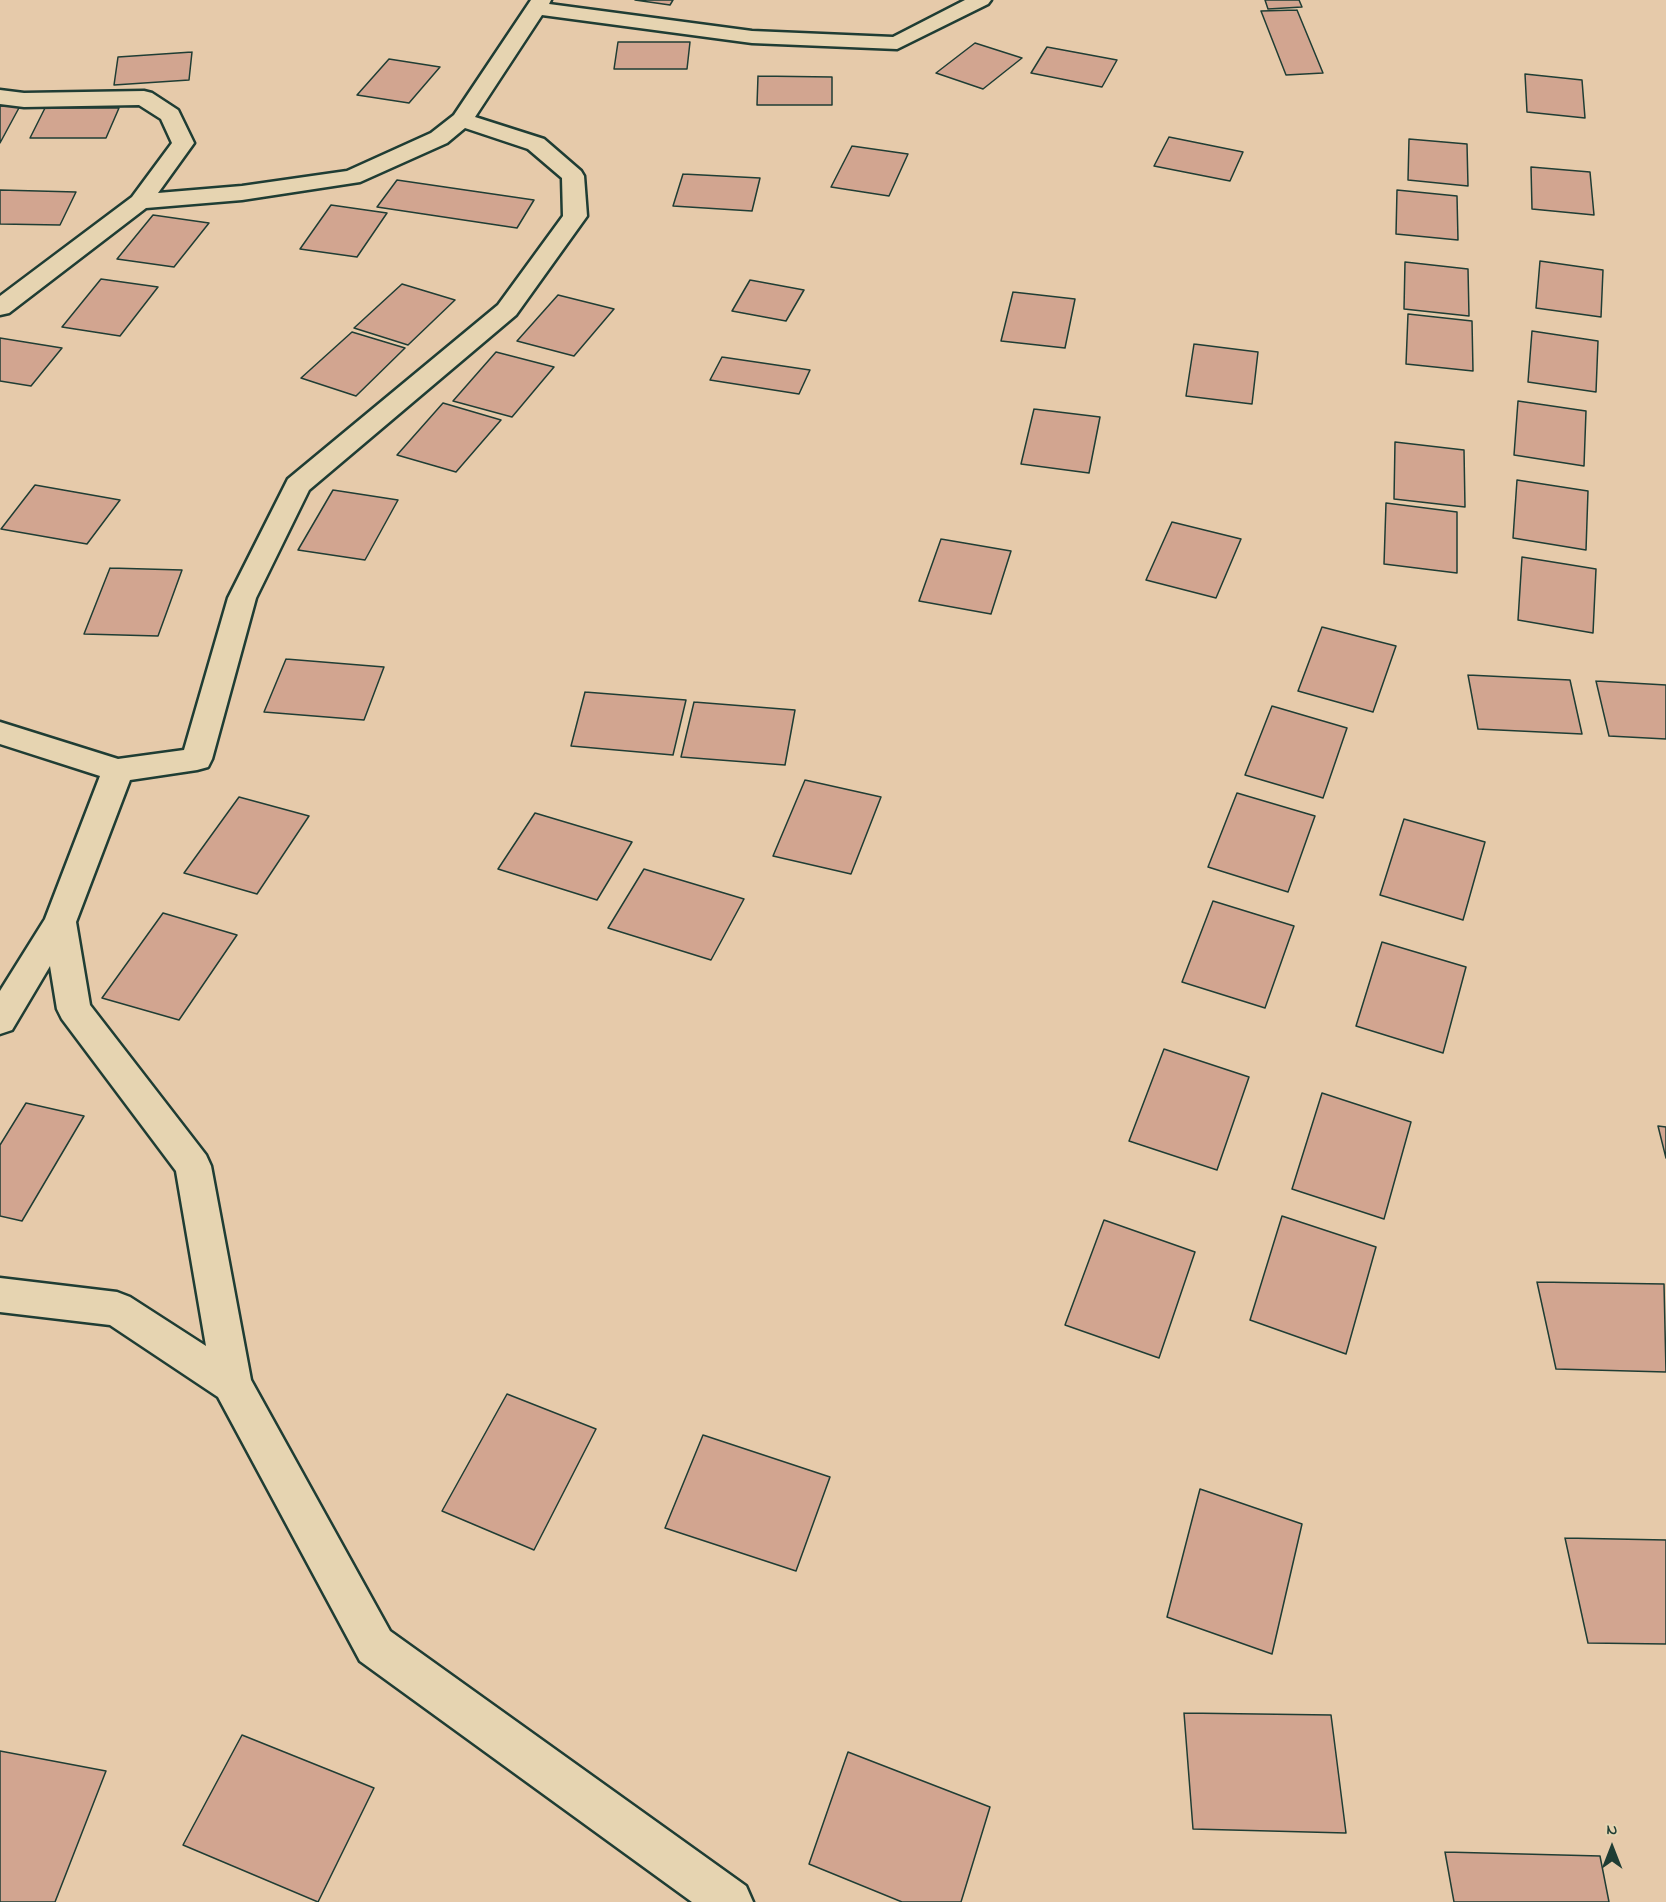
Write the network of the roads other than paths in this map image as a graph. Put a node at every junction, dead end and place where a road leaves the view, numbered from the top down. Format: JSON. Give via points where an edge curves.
{"nodes":[{"id":1,"x":981,"y":0,"type":"edge"},
{"id":2,"x":539,"y":4,"type":"edge"},
{"id":3,"x":0,"y":97,"type":"edge"},
{"id":4,"x":462,"y":120,"type":"junction"},
{"id":5,"x":140,"y":202,"type":"junction"},
{"id":6,"x":0,"y":308,"type":"edge"},
{"id":7,"x":0,"y":733,"type":"edge"},
{"id":8,"x":118,"y":770,"type":"junction"},
{"id":9,"x":60,"y":922,"type":"junction"},
{"id":10,"x":0,"y":1020,"type":"edge"},
{"id":11,"x":0,"y":1296,"type":"edge"},
{"id":12,"x":232,"y":1384,"type":"junction"},
{"id":13,"x":730,"y":1902,"type":"edge"}],
"edges":[{"from":1,"to":2,"type":"street","via":[[897,43],[752,37]]},
{"from":2,"to":4,"type":"street"},
{"from":3,"to":5,"type":"street","via":[[144,98],[170,115],[183,143]]},
{"from":4,"to":5,"type":"street","via":[[439,138],[352,177],[242,193]]},
{"from":4,"to":8,"type":"street","via":[[536,144],[573,176],[575,216],[507,310],[298,485],[242,598],[197,759]]},
{"from":5,"to":6,"type":"street"},
{"from":7,"to":8,"type":"street"},
{"from":8,"to":9,"type":"street"},
{"from":9,"to":10,"type":"street"},
{"from":9,"to":12,"type":"street","via":[[74,1009],[193,1166]]},
{"from":11,"to":12,"type":"street","via":[[117,1309]]},
{"from":12,"to":13,"type":"street","via":[[375,1646]]}]}
